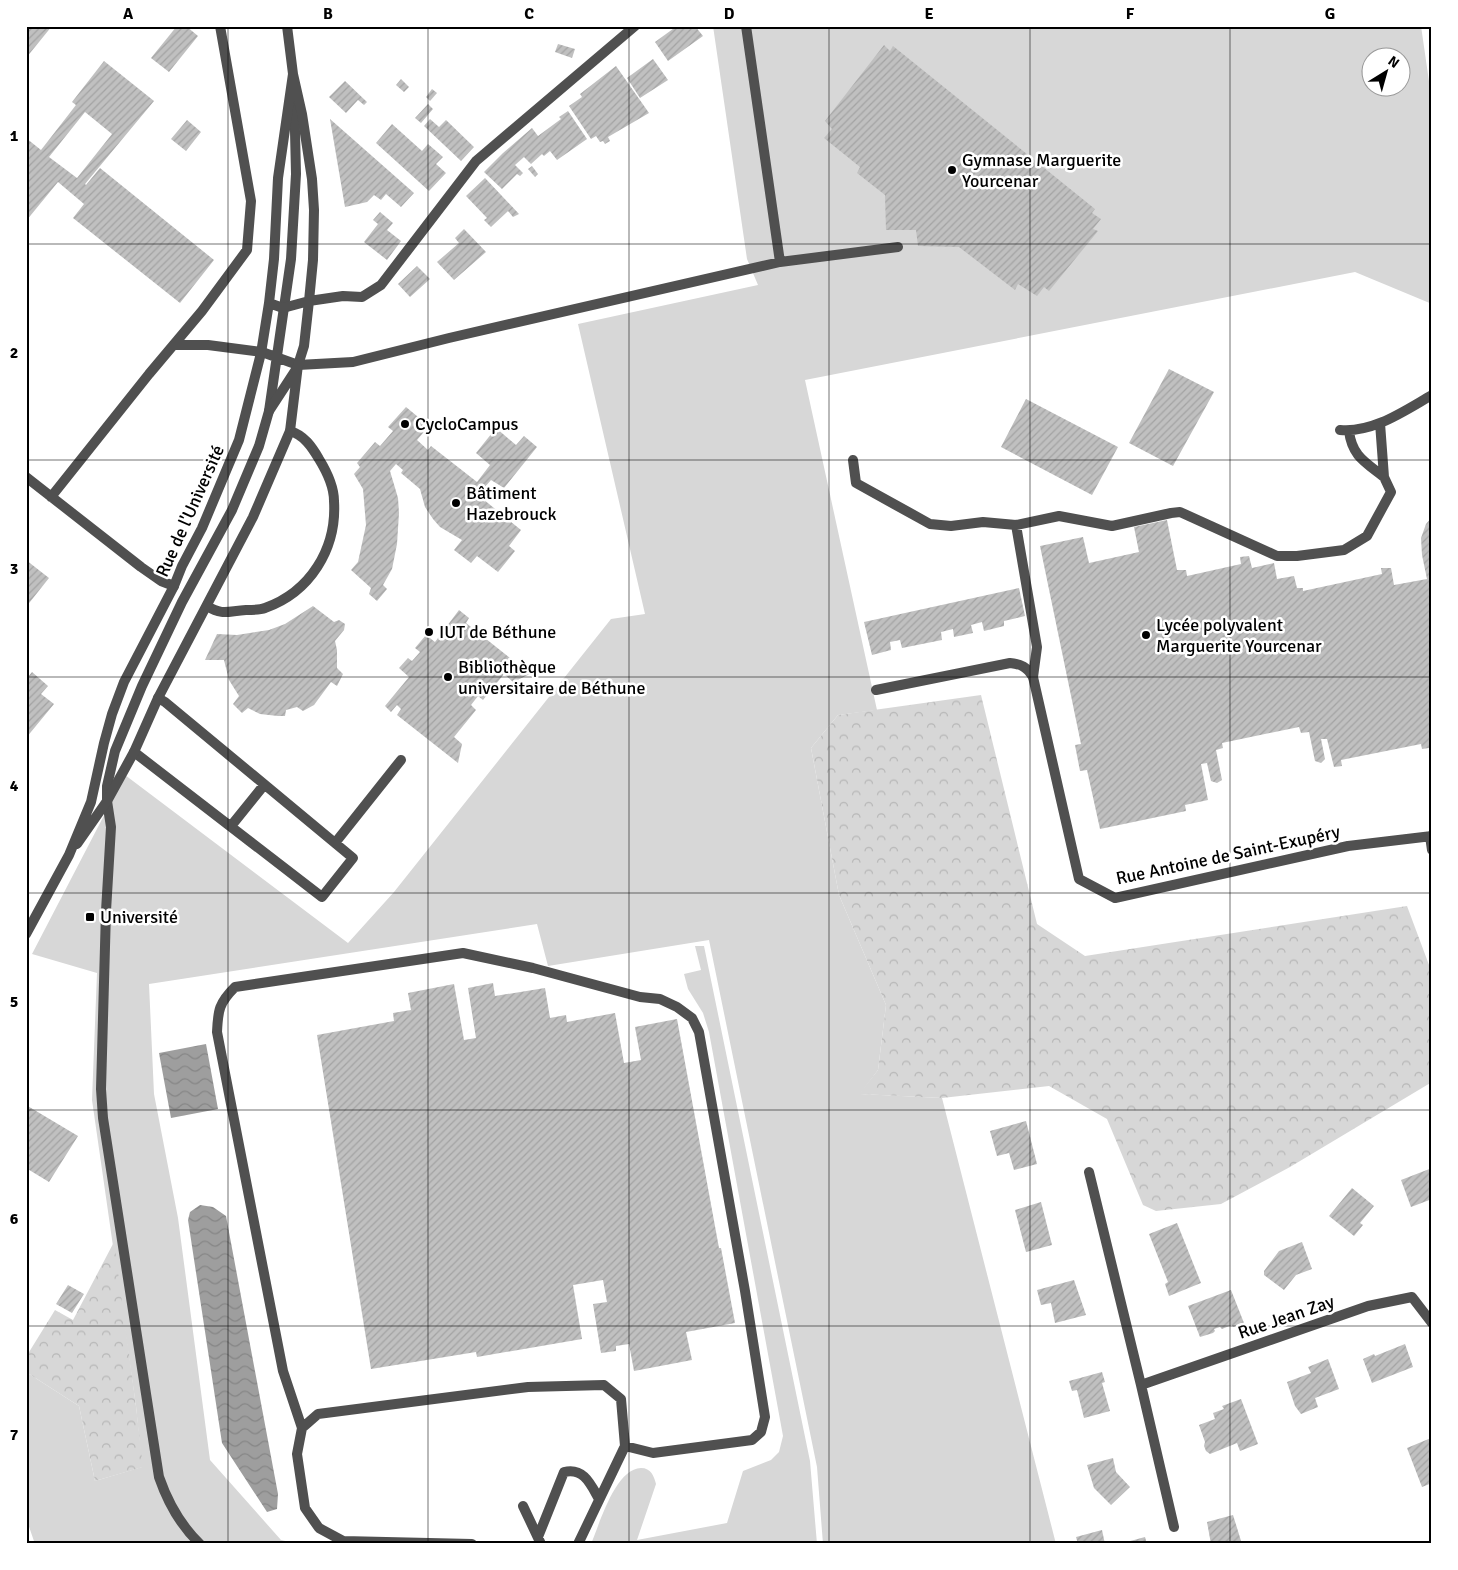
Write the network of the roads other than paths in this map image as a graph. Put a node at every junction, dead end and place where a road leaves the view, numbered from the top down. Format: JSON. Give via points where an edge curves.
{"nodes":[{"id":1,"x":220,"y":26,"type":"edge"},
{"id":2,"x":287,"y":26,"type":"edge"},
{"id":3,"x":635,"y":26,"type":"edge"},
{"id":4,"x":746,"y":26,"type":"edge"},
{"id":5,"x":293,"y":74,"type":"junction"},
{"id":6,"x":898,"y":247,"type":"dead end"},
{"id":7,"x":780,"y":262,"type":"junction"},
{"id":8,"x":309,"y":301,"type":"junction"},
{"id":9,"x":270,"y":303,"type":"junction"},
{"id":10,"x":283,"y":308,"type":"junction"},
{"id":11,"x":175,"y":345,"type":"junction"},
{"id":12,"x":262,"y":352,"type":"junction"},
{"id":13,"x":277,"y":358,"type":"junction"},
{"id":14,"x":298,"y":366,"type":"junction"},
{"id":15,"x":1432,"y":395,"type":"edge"},
{"id":16,"x":270,"y":411,"type":"junction"},
{"id":17,"x":1380,"y":423,"type":"junction"},
{"id":18,"x":290,"y":431,"type":"junction"},
{"id":19,"x":853,"y":460,"type":"dead end"},
{"id":20,"x":26,"y":477,"type":"edge"},
{"id":21,"x":1384,"y":477,"type":"junction"},
{"id":22,"x":51,"y":497,"type":"junction"},
{"id":23,"x":1016,"y":524,"type":"junction"},
{"id":24,"x":174,"y":586,"type":"junction"},
{"id":25,"x":207,"y":606,"type":"junction"},
{"id":26,"x":1033,"y":676,"type":"junction"},
{"id":27,"x":876,"y":690,"type":"dead end"},
{"id":28,"x":158,"y":698,"type":"junction"},
{"id":29,"x":134,"y":752,"type":"junction"},
{"id":30,"x":401,"y":760,"type":"dead end"},
{"id":31,"x":264,"y":785,"type":"junction"},
{"id":32,"x":107,"y":801,"type":"junction"},
{"id":33,"x":231,"y":826,"type":"junction"},
{"id":34,"x":1431,"y":836,"type":"edge"},
{"id":35,"x":334,"y":843,"type":"junction"},
{"id":36,"x":1432,"y":850,"type":"edge"},
{"id":37,"x":69,"y":855,"type":"junction"},
{"id":38,"x":26,"y":934,"type":"edge"},
{"id":39,"x":1089,"y":1172,"type":"dead end"},
{"id":40,"x":1432,"y":1323,"type":"edge"},
{"id":41,"x":1141,"y":1385,"type":"junction"},
{"id":42,"x":302,"y":1428,"type":"junction"},
{"id":43,"x":625,"y":1446,"type":"junction"},
{"id":44,"x":599,"y":1499,"type":"junction"},
{"id":45,"x":523,"y":1506,"type":"dead end"},
{"id":46,"x":1174,"y":1527,"type":"dead end"},
{"id":47,"x":539,"y":1540,"type":"edge"},
{"id":48,"x":200,"y":1544,"type":"edge"},
{"id":49,"x":472,"y":1544,"type":"edge"},
{"id":50,"x":578,"y":1544,"type":"edge"}],
"edges":[{"from":1,"to":11,"type":"street","via":[[252,201],[247,250]]},
{"from":2,"to":5,"type":"street","name":"Rue de l'Université"},
{"from":3,"to":8,"type":"street","via":[[476,161],[381,285],[362,297]]},
{"from":4,"to":7,"type":"street"},
{"from":5,"to":8,"type":"street","name":"Rue de l'Université","via":[[312,179],[314,250]]},
{"from":5,"to":9,"type":"street","name":"Rue de l'Université","via":[[278,178]]},
{"from":5,"to":10,"type":"street","via":[[296,174],[291,259]]},
{"from":6,"to":7,"type":"street"},
{"from":7,"to":14,"type":"street","via":[[353,362]]},
{"from":8,"to":10,"type":"street"},
{"from":8,"to":14,"type":"street","name":"Rue de l'Université","via":[[304,346]]},
{"from":9,"to":10,"type":"street"},
{"from":9,"to":12,"type":"street","name":"Rue de l'Université"},
{"from":10,"to":13,"type":"street"},
{"from":11,"to":12,"type":"street","via":[[208,345]]},
{"from":11,"to":22,"type":"street"},
{"from":12,"to":13,"type":"street"},
{"from":12,"to":24,"type":"street","name":"Rue de l'Université","via":[[239,440]]},
{"from":13,"to":14,"type":"street"},
{"from":13,"to":16,"type":"street"},
{"from":14,"to":16,"type":"street"},
{"from":14,"to":18,"type":"street"},
{"from":15,"to":17,"type":"street"},
{"from":16,"to":32,"type":"street","via":[[232,510],[182,602],[142,686],[115,751]]},
{"from":17,"to":21,"type":"street"},
{"from":17,"to":21,"type":"street","via":[[1370,428],[1345,430],[1355,452]]},
{"from":18,"to":25,"type":"street","via":[[252,517]]},
{"from":18,"to":25,"type":"street","via":[[299,434],[313,449],[327,473],[334,500],[334,527],[326,554],[311,577],[264,609],[218,613]]},
{"from":19,"to":23,"type":"street","via":[[856,483],[930,524]]},
{"from":20,"to":22,"type":"street"},
{"from":21,"to":23,"type":"street","via":[[1391,492],[1367,536],[1344,550],[1334,552],[1278,556],[1180,512],[1112,526],[1059,516]]},
{"from":22,"to":24,"type":"street","via":[[141,568]]},
{"from":23,"to":26,"type":"street","via":[[1037,647]]},
{"from":24,"to":37,"type":"street","name":"Rue de l'Université","via":[[124,682],[104,743],[91,802]]},
{"from":25,"to":28,"type":"street"},
{"from":26,"to":27,"type":"street","via":[[1028,669],[1010,663]]},
{"from":26,"to":34,"type":"street","name":"Rue Antoine de Saint-Exupéry","via":[[1079,879],[1116,898],[1348,846]]},
{"from":28,"to":29,"type":"street"},
{"from":28,"to":31,"type":"street"},
{"from":29,"to":32,"type":"street"},
{"from":29,"to":33,"type":"street"},
{"from":30,"to":35,"type":"street"},
{"from":31,"to":33,"type":"street"},
{"from":31,"to":35,"type":"street"},
{"from":32,"to":37,"type":"street"},
{"from":32,"to":48,"type":"street","via":[[111,827],[101,1089],[104,1118],[159,1477],[174,1512]]},
{"from":33,"to":35,"type":"street","via":[[322,897],[353,858]]},
{"from":34,"to":36,"type":"street"},
{"from":37,"to":38,"type":"street","name":"Rue de l'Université"},
{"from":39,"to":41,"type":"street"},
{"from":40,"to":41,"type":"street","name":"Rue Jean Zay","via":[[1412,1297],[1368,1306]]},
{"from":41,"to":46,"type":"street"},
{"from":42,"to":43,"type":"street","via":[[318,1414],[528,1387],[604,1385],[621,1399]]},
{"from":42,"to":43,"type":"street","via":[[282,1361],[217,1032],[218,1011],[235,987],[463,953],[640,997],[660,999],[692,1018],[699,1032],[765,1417],[761,1432],[752,1440],[653,1453]]},
{"from":42,"to":49,"type":"street","via":[[297,1454],[305,1508],[319,1528],[343,1541]]},
{"from":43,"to":44,"type":"street"},
{"from":44,"to":47,"type":"street","via":[[588,1479],[578,1472],[564,1472]]},
{"from":44,"to":50,"type":"street"},
{"from":45,"to":47,"type":"street"}]}
